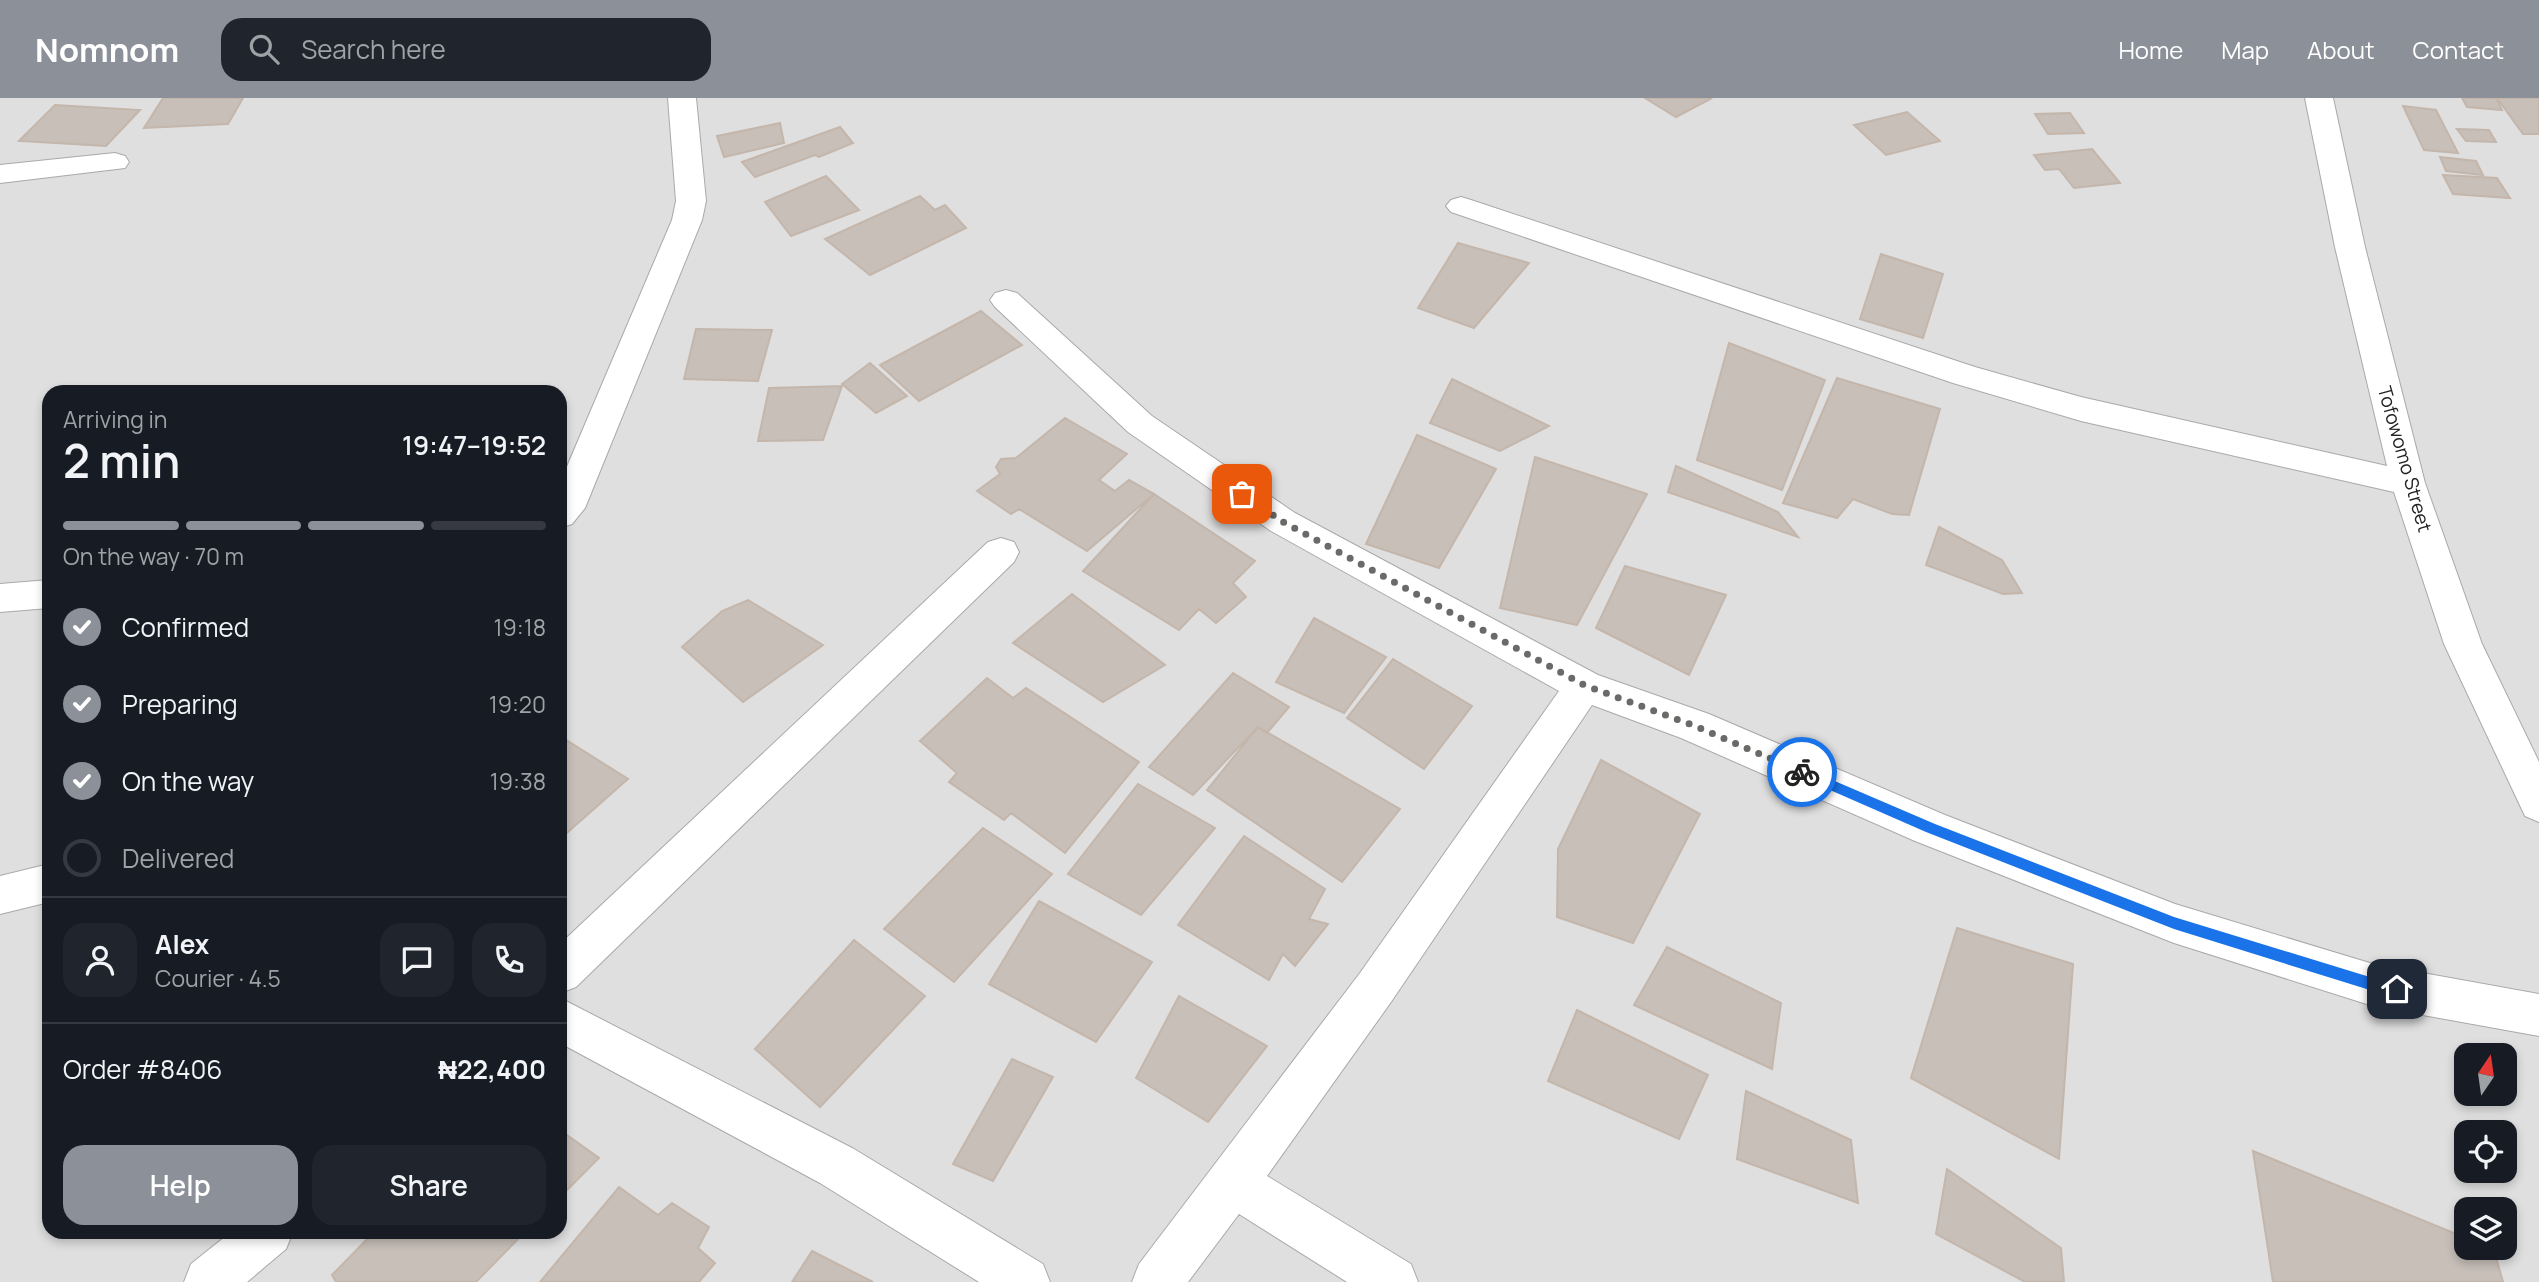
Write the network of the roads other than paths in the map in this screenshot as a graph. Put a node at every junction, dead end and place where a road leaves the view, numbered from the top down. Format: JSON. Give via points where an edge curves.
{"nodes":[{"id":1,"x":682,"y":98,"type":"edge"},
{"id":2,"x":2319,"y":98,"type":"edge"},
{"id":3,"x":116,"y":162,"type":"dead end"},
{"id":4,"x":0,"y":174,"type":"edge"},
{"id":5,"x":1461,"y":206,"type":"dead end"},
{"id":6,"x":1006,"y":300,"type":"dead end"},
{"id":7,"x":2408,"y":483,"type":"junction"},
{"id":8,"x":567,"y":509,"type":"edge"},
{"id":9,"x":1001,"y":552,"type":"dead end"},
{"id":10,"x":42,"y":595,"type":"edge"},
{"id":11,"x":0,"y":598,"type":"edge"},
{"id":12,"x":1584,"y":685,"type":"junction"},
{"id":13,"x":2539,"y":804,"type":"edge"},
{"id":14,"x":42,"y":885,"type":"edge"},
{"id":15,"x":0,"y":895,"type":"edge"},
{"id":16,"x":567,"y":967,"type":"edge"},
{"id":17,"x":2539,"y":1015,"type":"edge"},
{"id":18,"x":567,"y":1023,"type":"edge"},
{"id":19,"x":1234,"y":1183,"type":"junction"},
{"id":20,"x":261,"y":1239,"type":"edge"},
{"id":21,"x":209,"y":1282,"type":"edge"},
{"id":22,"x":1025,"y":1282,"type":"edge"},
{"id":23,"x":1157,"y":1282,"type":"edge"},
{"id":24,"x":1393,"y":1282,"type":"edge"}],
"edges":[{"from":1,"to":8,"type":"street","via":[[691,201],[687,220]]},
{"from":2,"to":7,"type":"street","name":"Tofowomo Street"},
{"from":3,"to":4,"type":"street"},
{"from":5,"to":7,"type":"street","via":[[1964,375],[2081,409]]},
{"from":6,"to":12,"type":"street","via":[[1140,424],[1283,522]]},
{"from":7,"to":13,"type":"street","name":"Tofowomo Street","via":[[2463,644]]},
{"from":9,"to":16,"type":"street"},
{"from":10,"to":11,"type":"street"},
{"from":12,"to":17,"type":"street","via":[[1695,726],[1930,828],[2174,923],[2373,985]]},
{"from":12,"to":19,"type":"street"},
{"from":14,"to":15,"type":"street"},
{"from":18,"to":22,"type":"street","via":[[837,1166]]},
{"from":19,"to":23,"type":"street"},
{"from":19,"to":24,"type":"street"},
{"from":20,"to":21,"type":"street"}]}
